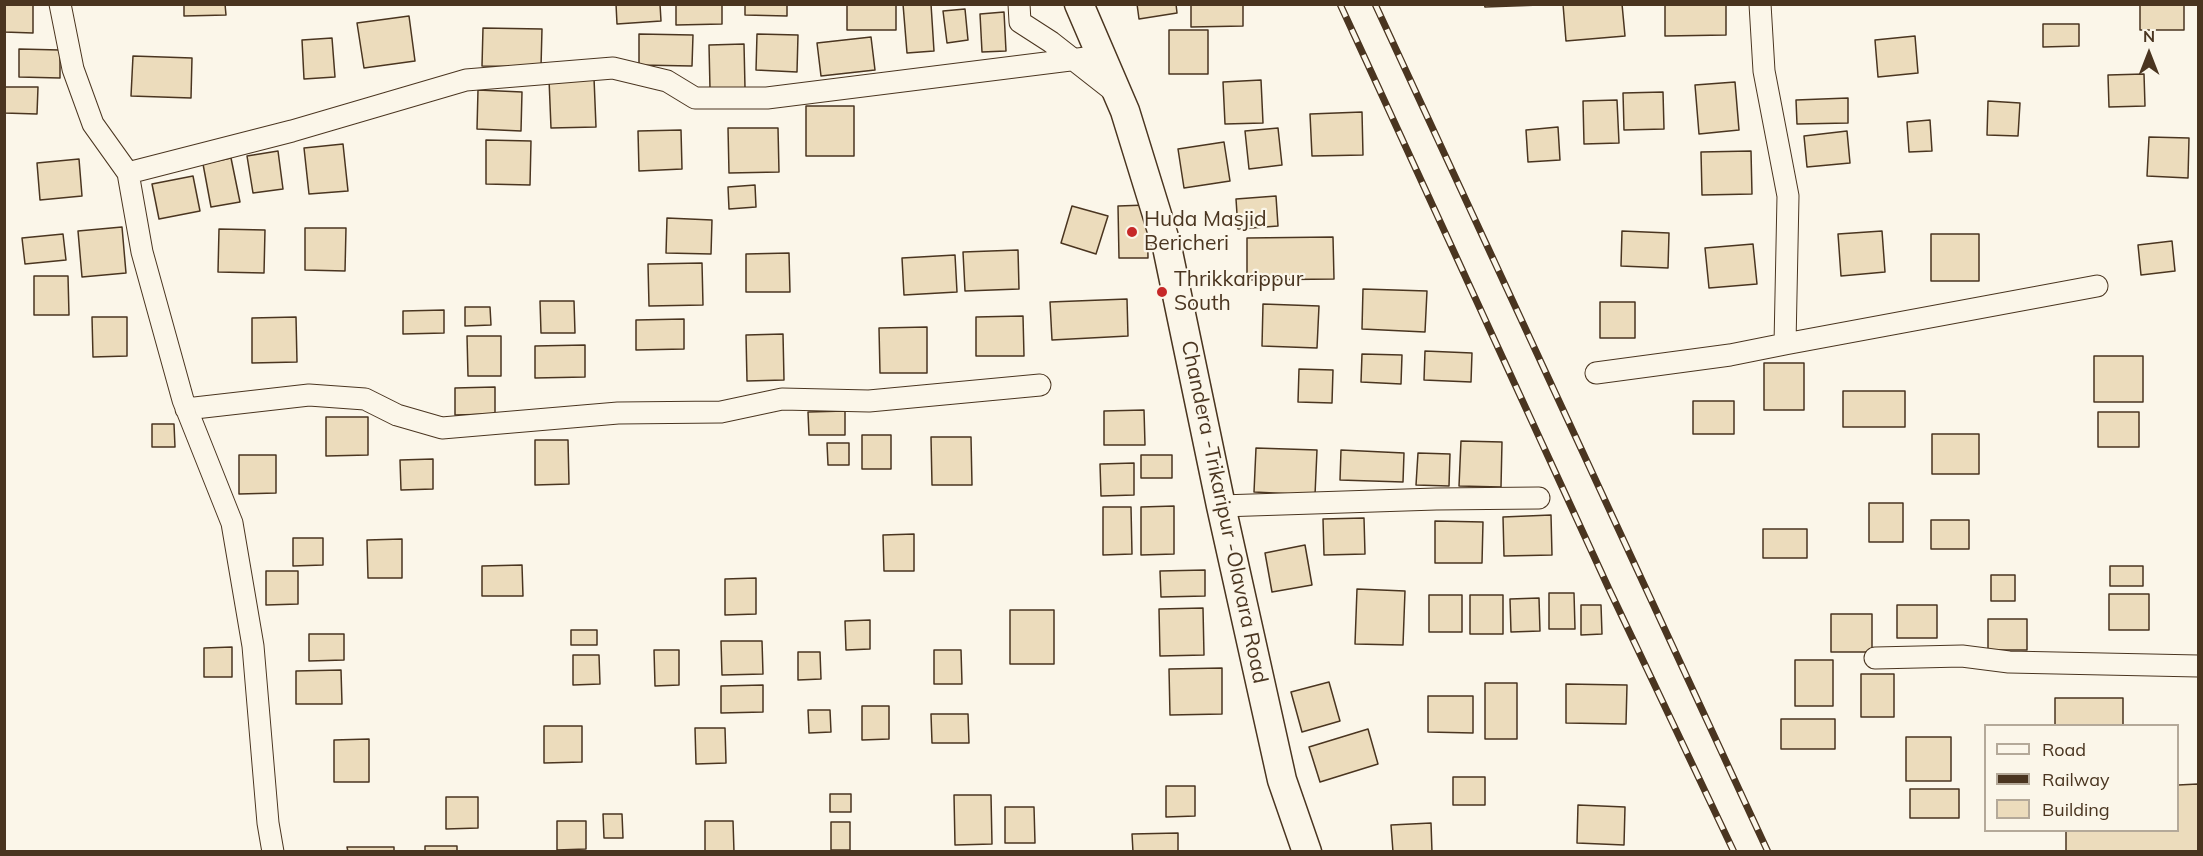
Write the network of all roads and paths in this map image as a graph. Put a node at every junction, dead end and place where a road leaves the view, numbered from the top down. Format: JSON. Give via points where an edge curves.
{"nodes":[{"id":1,"x":60,"y":4,"type":"edge"},
{"id":2,"x":1019,"y":4,"type":"edge"},
{"id":3,"x":1079,"y":4,"type":"edge"},
{"id":4,"x":1760,"y":4,"type":"edge"},
{"id":5,"x":1102,"y":56,"type":"junction"},
{"id":6,"x":1073,"y":60,"type":"junction"},
{"id":7,"x":1119,"y":95,"type":"junction"},
{"id":8,"x":128,"y":173,"type":"junction"},
{"id":9,"x":2097,"y":286,"type":"dead end"},
{"id":10,"x":1785,"y":344,"type":"junction"},
{"id":11,"x":1596,"y":374,"type":"dead end"},
{"id":12,"x":1040,"y":386,"type":"dead end"},
{"id":13,"x":186,"y":409,"type":"junction"},
{"id":14,"x":1539,"y":498,"type":"dead end"},
{"id":15,"x":1221,"y":506,"type":"junction"},
{"id":16,"x":1875,"y":658,"type":"dead end"},
{"id":17,"x":2199,"y":666,"type":"edge"},
{"id":18,"x":273,"y":852,"type":"edge"},
{"id":19,"x":1307,"y":852,"type":"edge"}],
"edges":[{"from":1,"to":8,"type":"street","via":[[73,69],[93,124]]},
{"from":2,"to":6,"type":"street","via":[[1020,22]]},
{"from":3,"to":5,"type":"main road","name":"Chandera -Trikaripur -Olavara Road"},
{"from":4,"to":10,"type":"street","via":[[1764,72],[1788,195]]},
{"from":5,"to":6,"type":"street"},
{"from":5,"to":7,"type":"main road","name":"Chandera -Trikaripur -Olavara Road"},
{"from":6,"to":7,"type":"street"},
{"from":6,"to":8,"type":"street","via":[[767,98],[695,98],[668,81],[613,69],[466,81]]},
{"from":7,"to":15,"type":"main road","name":"Chandera -Trikaripur -Olavara Road","via":[[1167,247]]},
{"from":8,"to":13,"type":"street","via":[[142,252]]},
{"from":9,"to":10,"type":"street"},
{"from":10,"to":11,"type":"street"},
{"from":12,"to":13,"type":"street","via":[[869,401],[782,399],[721,412],[618,413],[442,428],[354,398],[309,395]]},
{"from":13,"to":18,"type":"street","via":[[232,523],[253,646]]},
{"from":14,"to":15,"type":"street"},
{"from":15,"to":19,"type":"main road","name":"Chandera -Trikaripur -Olavara Road","via":[[1282,780]]},
{"from":16,"to":17,"type":"street","via":[[1962,656],[2009,662]]}]}
